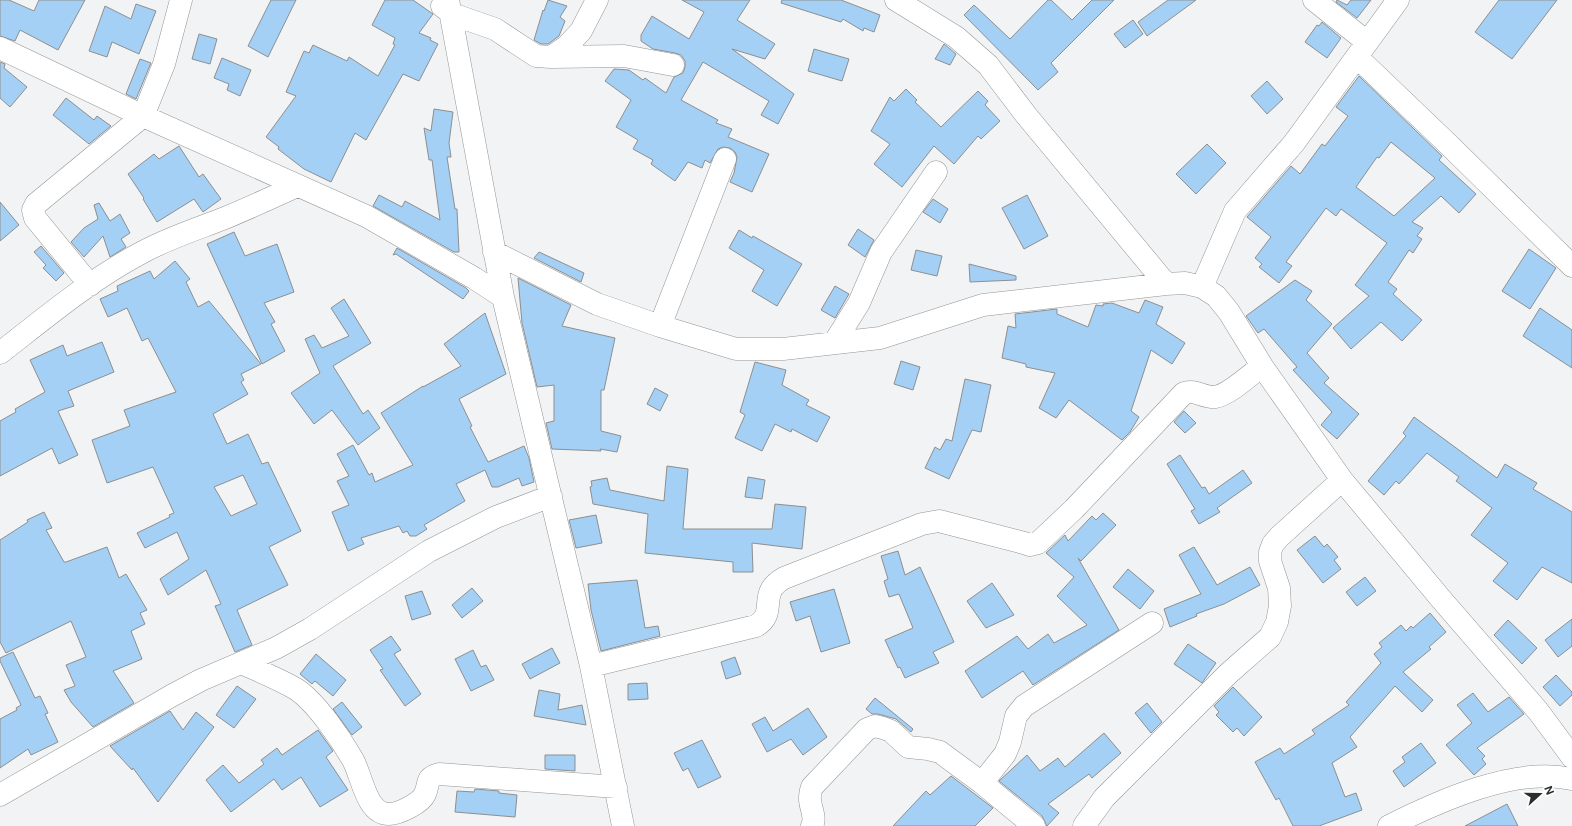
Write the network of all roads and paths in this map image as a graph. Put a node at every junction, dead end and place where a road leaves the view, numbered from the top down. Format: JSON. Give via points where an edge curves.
{"nodes":[{"id":1,"x":181,"y":0,"type":"edge"},
{"id":2,"x":435,"y":0,"type":"edge"},
{"id":3,"x":597,"y":0,"type":"edge"},
{"id":4,"x":896,"y":0,"type":"edge"},
{"id":5,"x":1314,"y":0,"type":"edge"},
{"id":6,"x":1398,"y":0,"type":"edge"},
{"id":7,"x":450,"y":7,"type":"edge"},
{"id":8,"x":0,"y":48,"type":"edge"},
{"id":9,"x":1362,"y":50,"type":"junction"},
{"id":10,"x":551,"y":57,"type":"junction"},
{"id":11,"x":673,"y":65,"type":"dead end"},
{"id":12,"x":143,"y":116,"type":"junction"},
{"id":13,"x":725,"y":159,"type":"dead end"},
{"id":14,"x":936,"y":172,"type":"dead end"},
{"id":15,"x":298,"y":186,"type":"junction"},
{"id":16,"x":494,"y":252,"type":"junction"},
{"id":17,"x":1572,"y":266,"type":"edge"},
{"id":18,"x":1166,"y":284,"type":"junction"},
{"id":19,"x":90,"y":285,"type":"junction"},
{"id":20,"x":1202,"y":287,"type":"junction"},
{"id":21,"x":502,"y":297,"type":"junction"},
{"id":22,"x":660,"y":326,"type":"junction"},
{"id":23,"x":834,"y":343,"type":"junction"},
{"id":24,"x":0,"y":353,"type":"edge"},
{"id":25,"x":1262,"y":366,"type":"junction"},
{"id":26,"x":1342,"y":480,"type":"junction"},
{"id":27,"x":552,"y":496,"type":"junction"},
{"id":28,"x":1152,"y":623,"type":"dead end"},
{"id":29,"x":241,"y":663,"type":"junction"},
{"id":30,"x":592,"y":666,"type":"junction"},
{"id":31,"x":1572,"y":756,"type":"edge"},
{"id":32,"x":1572,"y":779,"type":"edge"},
{"id":33,"x":982,"y":783,"type":"junction"},
{"id":34,"x":616,"y":787,"type":"junction"},
{"id":35,"x":0,"y":795,"type":"edge"},
{"id":36,"x":623,"y":826,"type":"edge"},
{"id":37,"x":812,"y":826,"type":"edge"},
{"id":38,"x":1034,"y":826,"type":"edge"},
{"id":39,"x":1084,"y":826,"type":"edge"},
{"id":40,"x":1389,"y":826,"type":"edge"}],
"edges":[{"from":1,"to":12,"type":"street","via":[[164,64]]},
{"from":2,"to":7,"type":"street"},
{"from":3,"to":10,"type":"street","via":[[581,31],[567,46]]},
{"from":4,"to":18,"type":"street","via":[[956,37],[988,65],[1026,115]]},
{"from":5,"to":9,"type":"street"},
{"from":6,"to":9,"type":"street"},
{"from":7,"to":10,"type":"street","via":[[495,29],[536,56]]},
{"from":7,"to":16,"type":"street"},
{"from":8,"to":12,"type":"street"},
{"from":9,"to":17,"type":"street","via":[[1448,144]]},
{"from":9,"to":20,"type":"street","via":[[1294,143],[1235,211]]},
{"from":10,"to":11,"type":"street","via":[[624,56]]},
{"from":12,"to":15,"type":"street"},
{"from":12,"to":19,"type":"street","via":[[36,204],[33,210],[35,218]]},
{"from":13,"to":22,"type":"street"},
{"from":14,"to":23,"type":"street","via":[[881,252],[859,303]]},
{"from":15,"to":19,"type":"street","via":[[142,252]]},
{"from":15,"to":21,"type":"street","via":[[366,216]]},
{"from":16,"to":21,"type":"street"},
{"from":16,"to":22,"type":"street","via":[[597,304]]},
{"from":18,"to":20,"type":"street","via":[[1185,283]]},
{"from":18,"to":23,"type":"street","via":[[983,305],[880,338]]},
{"from":19,"to":24,"type":"street"},
{"from":20,"to":25,"type":"street","via":[[1216,296],[1229,312]]},
{"from":21,"to":27,"type":"street"},
{"from":22,"to":23,"type":"street","via":[[736,349],[783,350]]},
{"from":25,"to":26,"type":"street"},
{"from":25,"to":30,"type":"street","via":[[1227,393],[1214,397],[1190,391],[1184,393],[1074,509],[1038,543],[1024,543],[939,521],[922,524],[775,583],[769,592],[768,612],[764,622],[756,626]]},
{"from":26,"to":31,"type":"street","via":[[1538,711]]},
{"from":26,"to":39,"type":"street","via":[[1278,536],[1273,544],[1270,557],[1279,588],[1280,606],[1277,622],[1270,637],[1229,673],[1104,798]]},
{"from":27,"to":29,"type":"street","via":[[496,517],[429,551],[310,628],[276,648]]},
{"from":27,"to":30,"type":"street"},
{"from":28,"to":33,"type":"street","via":[[1024,706],[1016,716],[1005,754]]},
{"from":29,"to":34,"type":"street","via":[[297,690],[311,702],[342,742],[354,762],[368,799],[381,813],[399,812],[420,800],[425,794],[431,776],[439,774]]},
{"from":29,"to":35,"type":"street","via":[[201,680]]},
{"from":30,"to":34,"type":"street"},
{"from":32,"to":40,"type":"street","via":[[1553,776],[1517,778],[1430,806]]},
{"from":33,"to":37,"type":"street","via":[[940,752],[908,747],[891,731],[875,726],[867,729],[812,787],[809,794],[814,820]]},
{"from":33,"to":38,"type":"street"},
{"from":34,"to":36,"type":"street"}]}
